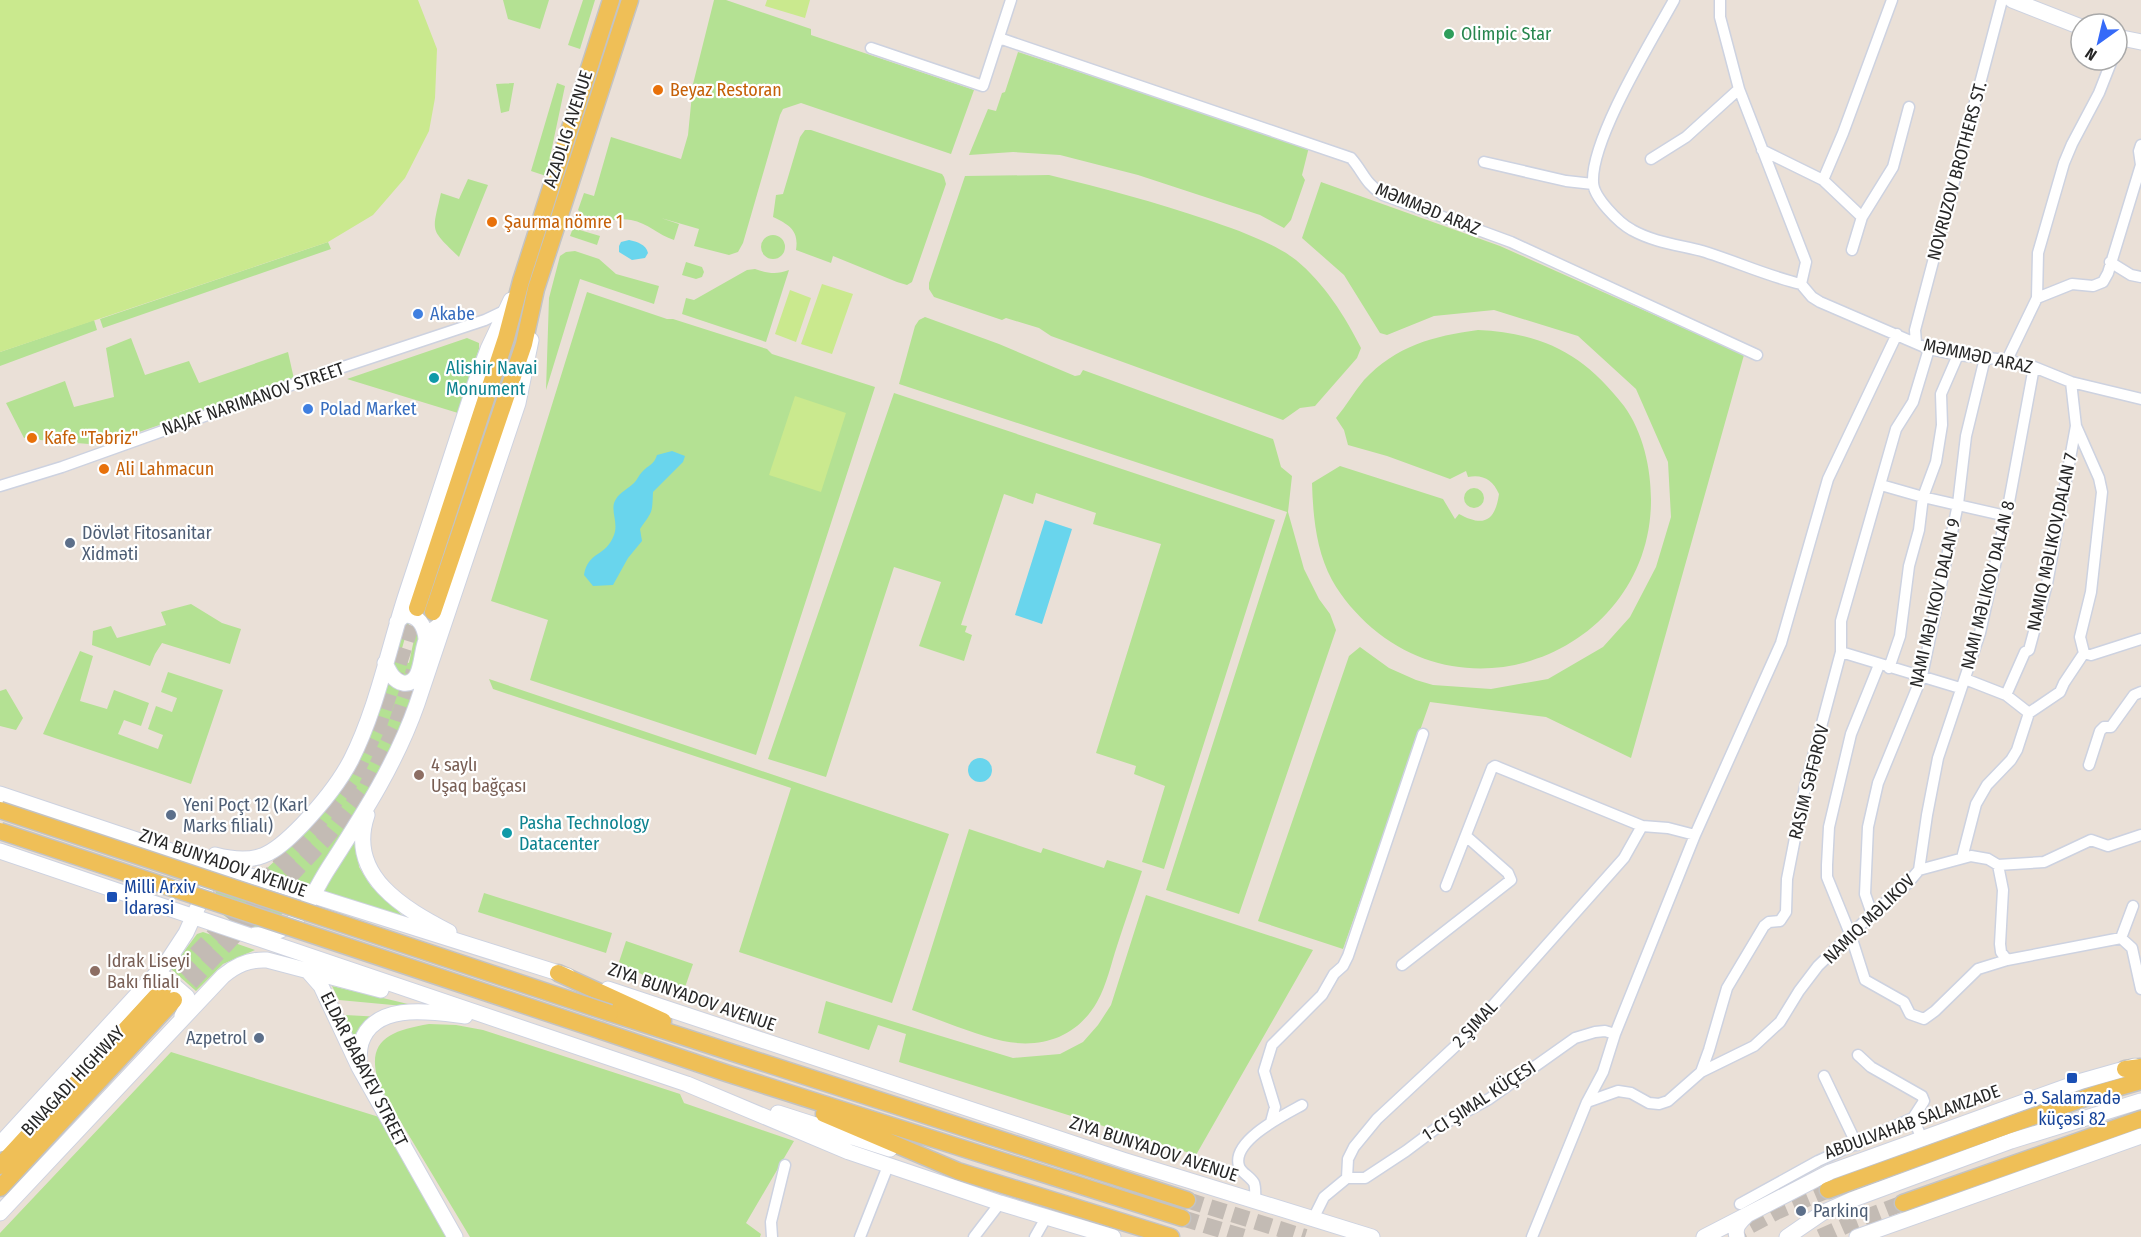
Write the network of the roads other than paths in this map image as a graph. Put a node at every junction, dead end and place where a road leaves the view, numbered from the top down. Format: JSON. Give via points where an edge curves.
{"nodes":[{"id":1,"x":611,"y":0,"type":"edge"},
{"id":2,"x":630,"y":0,"type":"edge"},
{"id":3,"x":1011,"y":0,"type":"edge"},
{"id":4,"x":1674,"y":0,"type":"edge"},
{"id":5,"x":1720,"y":0,"type":"edge"},
{"id":6,"x":1892,"y":0,"type":"edge"},
{"id":7,"x":2002,"y":0,"type":"edge"},
{"id":8,"x":2012,"y":0,"type":"edge"},
{"id":9,"x":2069,"y":22,"type":"edge"},
{"id":10,"x":999,"y":38,"type":"junction"},
{"id":11,"x":871,"y":48,"type":"dead end"},
{"id":12,"x":2107,"y":72,"type":"edge"},
{"id":13,"x":1739,"y":89,"type":"junction"},
{"id":14,"x":1909,"y":107,"type":"dead end"},
{"id":15,"x":2141,"y":145,"type":"edge"},
{"id":16,"x":1762,"y":150,"type":"junction"},
{"id":17,"x":1651,"y":159,"type":"dead end"},
{"id":18,"x":1484,"y":162,"type":"dead end"},
{"id":19,"x":1823,"y":180,"type":"junction"},
{"id":20,"x":1593,"y":184,"type":"junction"},
{"id":21,"x":1862,"y":218,"type":"junction"},
{"id":22,"x":1852,"y":250,"type":"dead end"},
{"id":23,"x":2110,"y":262,"type":"junction"},
{"id":24,"x":2141,"y":277,"type":"edge"},
{"id":25,"x":521,"y":281,"type":"junction"},
{"id":26,"x":1801,"y":284,"type":"junction"},
{"id":27,"x":2037,"y":298,"type":"junction"},
{"id":28,"x":491,"y":325,"type":"junction"},
{"id":29,"x":1898,"y":334,"type":"junction"},
{"id":30,"x":1916,"y":343,"type":"junction"},
{"id":31,"x":1929,"y":349,"type":"junction"},
{"id":32,"x":1757,"y":355,"type":"dead end"},
{"id":33,"x":1958,"y":355,"type":"junction"},
{"id":34,"x":1985,"y":358,"type":"junction"},
{"id":35,"x":2007,"y":360,"type":"junction"},
{"id":36,"x":2034,"y":367,"type":"junction"},
{"id":37,"x":2071,"y":382,"type":"junction"},
{"id":38,"x":2141,"y":399,"type":"edge"},
{"id":39,"x":2076,"y":426,"type":"junction"},
{"id":40,"x":1881,"y":485,"type":"junction"},
{"id":41,"x":0,"y":486,"type":"edge"},
{"id":42,"x":1923,"y":497,"type":"junction"},
{"id":43,"x":1958,"y":504,"type":"junction"},
{"id":44,"x":2006,"y":516,"type":"junction"},
{"id":45,"x":431,"y":614,"type":"junction"},
{"id":46,"x":397,"y":622,"type":"junction"},
{"id":47,"x":426,"y":639,"type":"junction"},
{"id":48,"x":2141,"y":639,"type":"edge"},
{"id":49,"x":1841,"y":652,"type":"junction"},
{"id":50,"x":2084,"y":653,"type":"junction"},
{"id":51,"x":385,"y":663,"type":"junction"},
{"id":52,"x":1884,"y":666,"type":"junction"},
{"id":53,"x":418,"y":673,"type":"junction"},
{"id":54,"x":1922,"y":676,"type":"junction"},
{"id":55,"x":1962,"y":684,"type":"junction"},
{"id":56,"x":2141,"y":692,"type":"edge"},
{"id":57,"x":2006,"y":695,"type":"junction"},
{"id":58,"x":417,"y":704,"type":"junction"},
{"id":59,"x":2029,"y":712,"type":"junction"},
{"id":60,"x":1423,"y":734,"type":"dead end"},
{"id":61,"x":2089,"y":765,"type":"dead end"},
{"id":62,"x":376,"y":792,"type":"junction"},
{"id":63,"x":0,"y":794,"type":"edge"},
{"id":64,"x":0,"y":810,"type":"edge"},
{"id":65,"x":1642,"y":826,"type":"junction"},
{"id":66,"x":0,"y":831,"type":"edge"},
{"id":67,"x":1695,"y":835,"type":"junction"},
{"id":68,"x":2141,"y":835,"type":"edge"},
{"id":69,"x":1466,"y":836,"type":"junction"},
{"id":70,"x":152,"y":845,"type":"junction"},
{"id":71,"x":0,"y":851,"type":"edge"},
{"id":72,"x":1962,"y":858,"type":"junction"},
{"id":73,"x":1998,"y":865,"type":"junction"},
{"id":74,"x":1919,"y":870,"type":"junction"},
{"id":75,"x":255,"y":877,"type":"junction"},
{"id":76,"x":277,"y":884,"type":"junction"},
{"id":77,"x":1446,"y":886,"type":"dead end"},
{"id":78,"x":127,"y":895,"type":"junction"},
{"id":79,"x":203,"y":895,"type":"junction"},
{"id":80,"x":312,"y":895,"type":"junction"},
{"id":81,"x":2133,"y":906,"type":"dead end"},
{"id":82,"x":1872,"y":914,"type":"junction"},
{"id":83,"x":194,"y":918,"type":"junction"},
{"id":84,"x":281,"y":930,"type":"junction"},
{"id":85,"x":241,"y":933,"type":"junction"},
{"id":86,"x":1851,"y":936,"type":"junction"},
{"id":87,"x":2121,"y":938,"type":"junction"},
{"id":88,"x":484,"y":951,"type":"junction"},
{"id":89,"x":2007,"y":960,"type":"junction"},
{"id":90,"x":1402,"y":965,"type":"dead end"},
{"id":91,"x":308,"y":971,"type":"junction"},
{"id":92,"x":558,"y":973,"type":"junction"},
{"id":93,"x":2141,"y":989,"type":"edge"},
{"id":94,"x":142,"y":990,"type":"junction"},
{"id":95,"x":502,"y":1022,"type":"junction"},
{"id":96,"x":177,"y":1024,"type":"junction"},
{"id":97,"x":1615,"y":1034,"type":"junction"},
{"id":98,"x":734,"y":1054,"type":"junction"},
{"id":99,"x":1858,"y":1056,"type":"dead end"},
{"id":100,"x":359,"y":1066,"type":"junction"},
{"id":101,"x":2136,"y":1067,"type":"edge"},
{"id":102,"x":1701,"y":1072,"type":"junction"},
{"id":103,"x":726,"y":1073,"type":"junction"},
{"id":104,"x":1824,"y":1076,"type":"dead end"},
{"id":105,"x":2141,"y":1081,"type":"edge"},
{"id":106,"x":687,"y":1084,"type":"junction"},
{"id":107,"x":2141,"y":1090,"type":"edge"},
{"id":108,"x":2141,"y":1101,"type":"edge"},
{"id":109,"x":1587,"y":1102,"type":"junction"},
{"id":110,"x":1302,"y":1105,"type":"dead end"},
{"id":111,"x":1913,"y":1118,"type":"junction"},
{"id":112,"x":2141,"y":1119,"type":"edge"},
{"id":113,"x":1271,"y":1122,"type":"junction"},
{"id":114,"x":2141,"y":1136,"type":"edge"},
{"id":115,"x":1922,"y":1139,"type":"junction"},
{"id":116,"x":2012,"y":1141,"type":"junction"},
{"id":117,"x":0,"y":1144,"type":"edge"},
{"id":118,"x":1857,"y":1145,"type":"junction"},
{"id":119,"x":785,"y":1165,"type":"dead end"},
{"id":120,"x":0,"y":1166,"type":"edge"},
{"id":121,"x":888,"y":1166,"type":"junction"},
{"id":122,"x":958,"y":1171,"type":"junction"},
{"id":123,"x":1347,"y":1178,"type":"junction"},
{"id":124,"x":0,"y":1188,"type":"edge"},
{"id":125,"x":1828,"y":1190,"type":"tunnel mouth"},
{"id":126,"x":1187,"y":1200,"type":"tunnel mouth"},
{"id":127,"x":1256,"y":1202,"type":"junction"},
{"id":128,"x":1000,"y":1203,"type":"junction"},
{"id":129,"x":1903,"y":1203,"type":"tunnel mouth"},
{"id":130,"x":1744,"y":1209,"type":"junction"},
{"id":131,"x":0,"y":1213,"type":"edge"},
{"id":132,"x":1047,"y":1216,"type":"junction"},
{"id":133,"x":1182,"y":1218,"type":"tunnel mouth"},
{"id":134,"x":1313,"y":1219,"type":"junction"},
{"id":135,"x":454,"y":1237,"type":"edge"},
{"id":136,"x":772,"y":1237,"type":"edge"},
{"id":137,"x":860,"y":1237,"type":"edge"},
{"id":138,"x":974,"y":1237,"type":"edge"},
{"id":139,"x":1035,"y":1237,"type":"edge"},
{"id":140,"x":1113,"y":1237,"type":"edge"},
{"id":141,"x":1171,"y":1237,"type":"edge"},
{"id":142,"x":1372,"y":1237,"type":"edge"},
{"id":143,"x":1532,"y":1237,"type":"edge"},
{"id":144,"x":1704,"y":1237,"type":"edge"},
{"id":145,"x":1737,"y":1237,"type":"edge"},
{"id":146,"x":1787,"y":1237,"type":"edge"},
{"id":147,"x":1857,"y":1237,"type":"edge"}],
"edges":[{"from":1,"to":25,"type":"main road","name":"AZADLIG AVENUE"},
{"from":2,"to":45,"type":"main road","name":"AZADLIG AVENUE","via":[[536,289],[524,344]]},
{"from":3,"to":10,"type":"street"},
{"from":4,"to":20,"type":"street","via":[[1610,120],[1596,160]]},
{"from":5,"to":13,"type":"street","via":[[1720,17]]},
{"from":6,"to":19,"type":"street"},
{"from":7,"to":30,"type":"street","name":"NOVRUZOV BROTHERS ST.","via":[[1915,330]]},
{"from":8,"to":9,"type":"main road"},
{"from":10,"to":11,"type":"street","via":[[984,86]]},
{"from":10,"to":32,"type":"street","name":"MƏMMƏD ARAZ","via":[[1351,158],[1368,185],[1383,195],[1511,242]]},
{"from":12,"to":27,"type":"street","via":[[2064,163],[2038,253]]},
{"from":13,"to":16,"type":"street"},
{"from":13,"to":17,"type":"street","via":[[1686,137]]},
{"from":14,"to":21,"type":"street","via":[[1893,166]]},
{"from":15,"to":23,"type":"street","via":[[2141,165]]},
{"from":16,"to":19,"type":"street"},
{"from":16,"to":26,"type":"street","via":[[1806,262]]},
{"from":18,"to":20,"type":"street"},
{"from":19,"to":21,"type":"street"},
{"from":20,"to":26,"type":"street","name":"MƏMMƏD ARAZ","via":[[1615,218],[1637,232]]},
{"from":21,"to":22,"type":"street"},
{"from":23,"to":24,"type":"street"},
{"from":23,"to":27,"type":"street","via":[[2103,282],[2098,285],[2072,284]]},
{"from":25,"to":28,"type":"main road","via":[[506,310]]},
{"from":25,"to":45,"type":"main road","name":"AZADLIG AVENUE"},
{"from":26,"to":29,"type":"street","name":"MƏMMƏD ARAZ","via":[[1820,302]]},
{"from":27,"to":35,"type":"street"},
{"from":28,"to":41,"type":"street","name":"NAJAF NARIMANOV STREET","via":[[314,377]]},
{"from":28,"to":46,"type":"main road"},
{"from":29,"to":30,"type":"street","name":"MƏMMƏD ARAZ"},
{"from":29,"to":67,"type":"street","via":[[1828,479],[1781,643]]},
{"from":30,"to":31,"type":"street","name":"MƏMMƏD ARAZ"},
{"from":31,"to":33,"type":"street","name":"MƏMMƏD ARAZ"},
{"from":31,"to":40,"type":"street","name":"RASIM SƏFƏROV","via":[[1913,402],[1896,429]]},
{"from":33,"to":34,"type":"street","name":"MƏMMƏD ARAZ"},
{"from":33,"to":42,"type":"street","via":[[1941,394],[1938,453]]},
{"from":34,"to":35,"type":"street","name":"MƏMMƏD ARAZ"},
{"from":34,"to":43,"type":"street","name":"NAMI MƏLIKOV DALAN 9","via":[[1966,436]]},
{"from":35,"to":36,"type":"street","name":"MƏMMƏD ARAZ"},
{"from":36,"to":37,"type":"street","name":"MƏMMƏD ARAZ"},
{"from":36,"to":44,"type":"street","name":"NAMI MƏLIKOV DALAN 8"},
{"from":37,"to":38,"type":"street","name":"MƏMMƏD ARAZ"},
{"from":37,"to":39,"type":"street","name":"NAMIQ MƏLIKOV,DALAN 7"},
{"from":39,"to":50,"type":"street","via":[[2102,492],[2091,592],[2080,637]]},
{"from":39,"to":57,"type":"street","name":"NAMIQ MƏLIKOV,DALAN 7","via":[[2047,584],[2028,650]]},
{"from":40,"to":42,"type":"street"},
{"from":40,"to":49,"type":"street","name":"RASIM SƏFƏROV","via":[[1841,621]]},
{"from":42,"to":43,"type":"street"},
{"from":42,"to":52,"type":"street","via":[[1900,636]]},
{"from":43,"to":44,"type":"street"},
{"from":43,"to":54,"type":"street","name":"NAMI MƏLIKOV DALAN 9"},
{"from":44,"to":55,"type":"street","name":"NAMI MƏLIKOV DALAN 8","via":[[1980,633]]},
{"from":45,"to":47,"type":"main road","via":[[434,629]]},
{"from":45,"to":58,"type":"main road"},
{"from":46,"to":47,"type":"main road","via":[[404,615],[414,616],[424,628]]},
{"from":46,"to":51,"type":"main road"},
{"from":47,"to":53,"type":"main road"},
{"from":48,"to":50,"type":"street","via":[[2091,655]]},
{"from":49,"to":52,"type":"street"},
{"from":49,"to":102,"type":"street","name":"RASIM SƏFƏROV","via":[[1805,787],[1787,879],[1786,912],[1780,921],[1764,926],[1727,988]]},
{"from":50,"to":59,"type":"street","via":[[2060,692]]},
{"from":51,"to":53,"type":"main road","via":[[401,682],[411,682]]},
{"from":51,"to":70,"type":"main road","via":[[351,761],[311,816],[278,848],[246,860],[184,847]]},
{"from":52,"to":54,"type":"street"},
{"from":52,"to":86,"type":"street","via":[[1851,734],[1829,827],[1827,878]]},
{"from":53,"to":58,"type":"main road"},
{"from":54,"to":55,"type":"street"},
{"from":54,"to":82,"type":"street","name":"NAMI MƏLIKOV DALAN 9","via":[[1878,783],[1868,826],[1864,894]]},
{"from":55,"to":57,"type":"street"},
{"from":55,"to":74,"type":"street","name":"NAMI MƏLIKOV DALAN 8","via":[[1938,758]]},
{"from":56,"to":61,"type":"street","via":[[2134,695],[2111,727],[2100,731]]},
{"from":57,"to":59,"type":"street"},
{"from":58,"to":62,"type":"main road"},
{"from":59,"to":72,"type":"street","via":[[2017,750],[1976,804]]},
{"from":60,"to":113,"type":"street","via":[[1348,956],[1322,994],[1272,1046],[1264,1071],[1275,1107]]},
{"from":62,"to":80,"type":"main road"},
{"from":62,"to":88,"type":"main road","via":[[363,830],[370,871],[405,907]]},
{"from":63,"to":70,"type":"main road","name":"ZIYA BUNYADOV AVENUE"},
{"from":64,"to":98,"type":"main road","name":"ZIYA BUNYADOV AVENUE","bridge":true},
{"from":65,"to":67,"type":"street"},
{"from":65,"to":69,"type":"street","via":[[1495,766]]},
{"from":65,"to":123,"type":"street","name":"2 ŞIMAL","via":[[1624,858],[1463,1039],[1377,1119],[1354,1147],[1348,1159]]},
{"from":66,"to":103,"type":"main road","bridge":true},
{"from":67,"to":97,"type":"street"},
{"from":68,"to":73,"type":"street","name":"NAMIQ MƏLIKOV","via":[[2108,846],[2091,840],[2044,862]]},
{"from":69,"to":77,"type":"street"},
{"from":69,"to":90,"type":"street","via":[[1511,880]]},
{"from":70,"to":75,"type":"main road","name":"ZIYA BUNYADOV AVENUE"},
{"from":70,"to":78,"type":"main road","via":[[181,867],[181,883],[171,896],[160,899]]},
{"from":71,"to":78,"type":"main road"},
{"from":72,"to":73,"type":"street","name":"NAMIQ MƏLIKOV","via":[[1971,856]]},
{"from":72,"to":74,"type":"street","name":"NAMIQ MƏLIKOV"},
{"from":73,"to":89,"type":"street","via":[[2003,890],[2000,944]]},
{"from":74,"to":82,"type":"street","name":"NAMIQ MƏLIKOV"},
{"from":75,"to":76,"type":"main road","name":"ZIYA BUNYADOV AVENUE"},
{"from":75,"to":79,"type":"main road","via":[[221,875],[210,880]]},
{"from":76,"to":80,"type":"main road","name":"ZIYA BUNYADOV AVENUE"},
{"from":76,"to":84,"type":"main road","via":[[293,895],[297,903]]},
{"from":78,"to":83,"type":"main road"},
{"from":79,"to":83,"type":"main road"},
{"from":79,"to":85,"type":"main road","via":[[210,915]]},
{"from":80,"to":84,"type":"main road","via":[[296,918]]},
{"from":80,"to":88,"type":"main road","name":"ZIYA BUNYADOV AVENUE"},
{"from":81,"to":87,"type":"street"},
{"from":82,"to":86,"type":"street","name":"NAMIQ MƏLIKOV"},
{"from":83,"to":85,"type":"main road"},
{"from":83,"to":94,"type":"main road","via":[[175,952]]},
{"from":84,"to":85,"type":"main road","via":[[265,935]]},
{"from":85,"to":91,"type":"main road","name":"ELDAR BABAYEV STREET"},
{"from":85,"to":95,"type":"main road"},
{"from":86,"to":89,"type":"street","via":[[1865,980],[1904,1002],[1910,1014],[1922,1019],[1978,969]]},
{"from":86,"to":102,"type":"street","name":"NAMIQ MƏLIKOV","via":[[1818,966],[1780,1023],[1754,1046]]},
{"from":87,"to":89,"type":"street"},
{"from":87,"to":93,"type":"street","via":[[2132,948]]},
{"from":88,"to":92,"type":"main road","name":"ZIYA BUNYADOV AVENUE"},
{"from":91,"to":95,"type":"main road"},
{"from":91,"to":96,"type":"main road","via":[[267,960],[242,963],[223,976]]},
{"from":91,"to":100,"type":"main road","name":"ELDAR BABAYEV STREET","via":[[324,992]]},
{"from":92,"to":98,"type":"main road"},
{"from":92,"to":127,"type":"main road","name":"ZIYA BUNYADOV AVENUE"},
{"from":94,"to":96,"type":"main road","via":[[164,977],[187,997],[189,1003]]},
{"from":94,"to":117,"type":"main road"},
{"from":95,"to":100,"type":"main road","via":[[402,1011],[380,1021],[364,1036]]},
{"from":95,"to":106,"type":"main road"},
{"from":96,"to":131,"type":"main road"},
{"from":97,"to":109,"type":"street","via":[[1603,1072]]},
{"from":97,"to":123,"type":"street","name":"1-CI ŞIMAL KÜÇESI","via":[[1594,1032],[1575,1038],[1490,1099],[1438,1127],[1365,1178]]},
{"from":98,"to":126,"type":"main road","name":"ZIYA BUNYADOV AVENUE"},
{"from":99,"to":111,"type":"street","via":[[1922,1096],[1924,1101]]},
{"from":100,"to":135,"type":"main road","name":"ELDAR BABAYEV STREET"},
{"from":101,"to":115,"type":"main road","name":"ABDULVAHAB SALAMZADE","via":[[2082,1081]]},
{"from":102,"to":109,"type":"street","name":"RASIM SƏFƏROV","via":[[1668,1101],[1659,1104],[1618,1091]]},
{"from":103,"to":122,"type":"main road"},
{"from":103,"to":133,"type":"main road"},
{"from":104,"to":118,"type":"street"},
{"from":105,"to":125,"type":"main road","name":"ABDULVAHAB SALAMZADE"},
{"from":106,"to":121,"type":"main road"},
{"from":106,"to":122,"type":"main road"},
{"from":107,"to":116,"type":"main road","via":[[2060,1118]]},
{"from":108,"to":116,"type":"main road"},
{"from":109,"to":143,"type":"street"},
{"from":110,"to":113,"type":"street"},
{"from":111,"to":115,"type":"street"},
{"from":111,"to":118,"type":"street"},
{"from":112,"to":129,"type":"main road"},
{"from":113,"to":127,"type":"street","via":[[1246,1142],[1237,1156],[1240,1169],[1255,1185]]},
{"from":114,"to":147,"type":"main road"},
{"from":115,"to":130,"type":"main road","name":"ABDULVAHAB SALAMZADE"},
{"from":116,"to":146,"type":"main road","via":[[1835,1207]]},
{"from":118,"to":130,"type":"street","via":[[1818,1161]]},
{"from":119,"to":136,"type":"street","via":[[771,1222]]},
{"from":120,"to":124,"type":"main road","name":"BINAGADI HIGHWAY","via":[[168,995]]},
{"from":121,"to":128,"type":"main road"},
{"from":121,"to":137,"type":"street"},
{"from":122,"to":141,"type":"main road"},
{"from":123,"to":134,"type":"street","via":[[1324,1197]]},
{"from":127,"to":134,"type":"main road","name":"ZIYA BUNYADOV AVENUE"},
{"from":128,"to":132,"type":"main road"},
{"from":128,"to":138,"type":"street"},
{"from":130,"to":144,"type":"main road","name":"ABDULVAHAB SALAMZADE"},
{"from":130,"to":145,"type":"main road","via":[[1735,1232]]},
{"from":132,"to":139,"type":"street"},
{"from":132,"to":140,"type":"main road"},
{"from":134,"to":142,"type":"main road","name":"ZIYA BUNYADOV AVENUE"}]}
